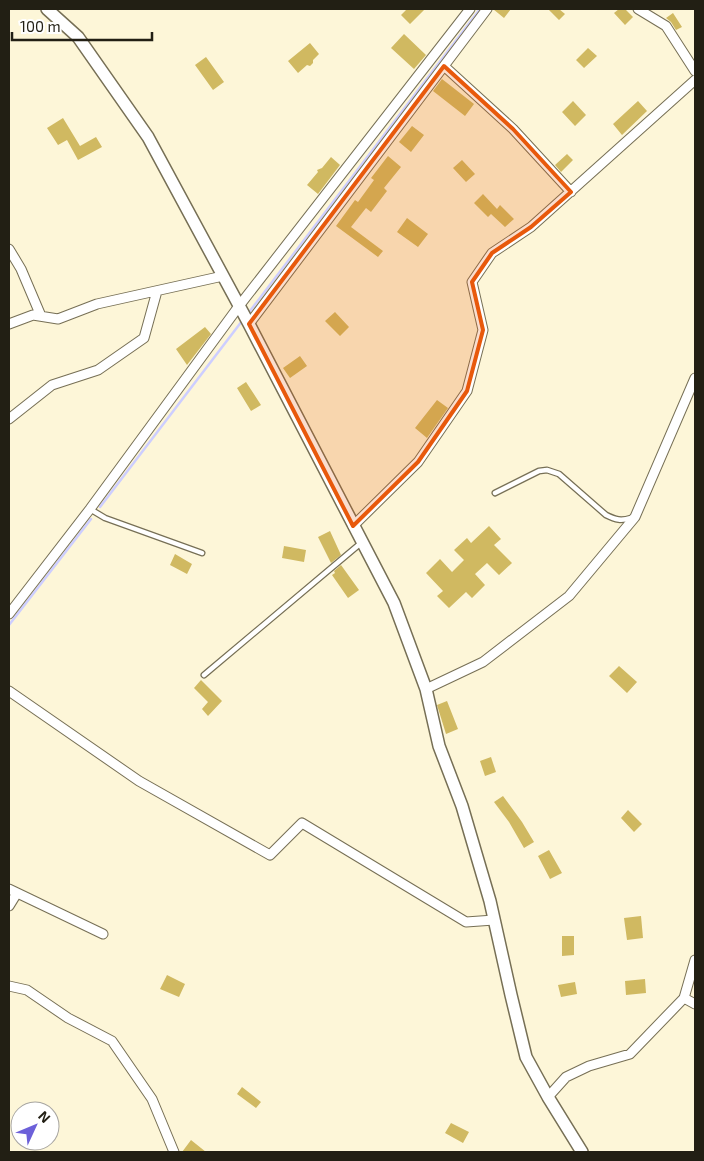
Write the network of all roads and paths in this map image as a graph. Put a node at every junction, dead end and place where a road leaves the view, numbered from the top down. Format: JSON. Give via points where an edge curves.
{"nodes":[{"id":1,"x":47,"y":9,"type":"edge"},
{"id":2,"x":470,"y":9,"type":"edge"},
{"id":3,"x":488,"y":9,"type":"edge"},
{"id":4,"x":638,"y":9,"type":"edge"},
{"id":5,"x":444,"y":66,"type":"junction"},
{"id":6,"x":695,"y":71,"type":"edge"},
{"id":7,"x":695,"y":80,"type":"edge"},
{"id":8,"x":571,"y":192,"type":"junction"},
{"id":9,"x":9,"y":249,"type":"edge"},
{"id":10,"x":223,"y":276,"type":"junction"},
{"id":11,"x":157,"y":291,"type":"junction"},
{"id":12,"x":240,"y":309,"type":"junction"},
{"id":13,"x":41,"y":316,"type":"junction"},
{"id":14,"x":9,"y":324,"type":"edge"},
{"id":15,"x":249,"y":324,"type":"junction"},
{"id":16,"x":695,"y":378,"type":"edge"},
{"id":17,"x":9,"y":419,"type":"edge"},
{"id":18,"x":495,"y":493,"type":"dead end"},
{"id":19,"x":90,"y":509,"type":"junction"},
{"id":20,"x":635,"y":517,"type":"junction"},
{"id":21,"x":354,"y":526,"type":"junction"},
{"id":22,"x":362,"y":542,"type":"junction"},
{"id":23,"x":202,"y":553,"type":"dead end"},
{"id":24,"x":9,"y":614,"type":"edge"},
{"id":25,"x":204,"y":675,"type":"dead end"},
{"id":26,"x":426,"y":689,"type":"junction"},
{"id":27,"x":9,"y":691,"type":"edge"},
{"id":28,"x":13,"y":891,"type":"edge"},
{"id":29,"x":9,"y":906,"type":"edge"},
{"id":30,"x":494,"y":920,"type":"junction"},
{"id":31,"x":103,"y":934,"type":"dead end"},
{"id":32,"x":695,"y":960,"type":"edge"},
{"id":33,"x":9,"y":986,"type":"edge"},
{"id":34,"x":684,"y":998,"type":"junction"},
{"id":35,"x":695,"y":1004,"type":"edge"},
{"id":36,"x":548,"y":1097,"type":"junction"},
{"id":37,"x":174,"y":1152,"type":"edge"},
{"id":38,"x":582,"y":1152,"type":"edge"}],
"edges":[{"from":1,"to":10,"type":"street","via":[[78,37],[148,137]]},
{"from":2,"to":12,"type":"street"},
{"from":3,"to":5,"type":"street"},
{"from":4,"to":6,"type":"street","via":[[666,26]]},
{"from":5,"to":8,"type":"street","via":[[513,129]]},
{"from":5,"to":15,"type":"street"},
{"from":7,"to":8,"type":"street"},
{"from":8,"to":21,"type":"street","via":[[531,228],[492,253],[472,282],[483,330],[467,391],[418,462]]},
{"from":9,"to":13,"type":"street"},
{"from":10,"to":11,"type":"street"},
{"from":10,"to":12,"type":"street"},
{"from":11,"to":13,"type":"street","via":[[97,304],[58,318]]},
{"from":11,"to":17,"type":"street","via":[[144,338],[98,370],[52,385]]},
{"from":12,"to":15,"type":"street"},
{"from":12,"to":19,"type":"street"},
{"from":13,"to":14,"type":"street","via":[[33,315]]},
{"from":15,"to":21,"type":"street"},
{"from":16,"to":20,"type":"street"},
{"from":18,"to":20,"type":"lane","via":[[547,470],[559,474],[615,520]]},
{"from":19,"to":23,"type":"lane","via":[[105,518]]},
{"from":19,"to":24,"type":"street"},
{"from":20,"to":26,"type":"street","via":[[569,596],[483,662]]},
{"from":21,"to":22,"type":"street"},
{"from":22,"to":25,"type":"lane"},
{"from":22,"to":26,"type":"street","via":[[394,604]]},
{"from":26,"to":30,"type":"street","via":[[439,746],[462,806]]},
{"from":27,"to":30,"type":"street","via":[[139,782],[270,856],[302,823],[466,922]]},
{"from":28,"to":29,"type":"street"},
{"from":28,"to":31,"type":"street"},
{"from":30,"to":36,"type":"street","via":[[526,1057]]},
{"from":32,"to":34,"type":"street"},
{"from":33,"to":37,"type":"street","via":[[27,990],[68,1018],[112,1041],[152,1099]]},
{"from":34,"to":35,"type":"street"},
{"from":34,"to":36,"type":"street","via":[[630,1054],[589,1066],[566,1077]]},
{"from":36,"to":38,"type":"street"}]}
